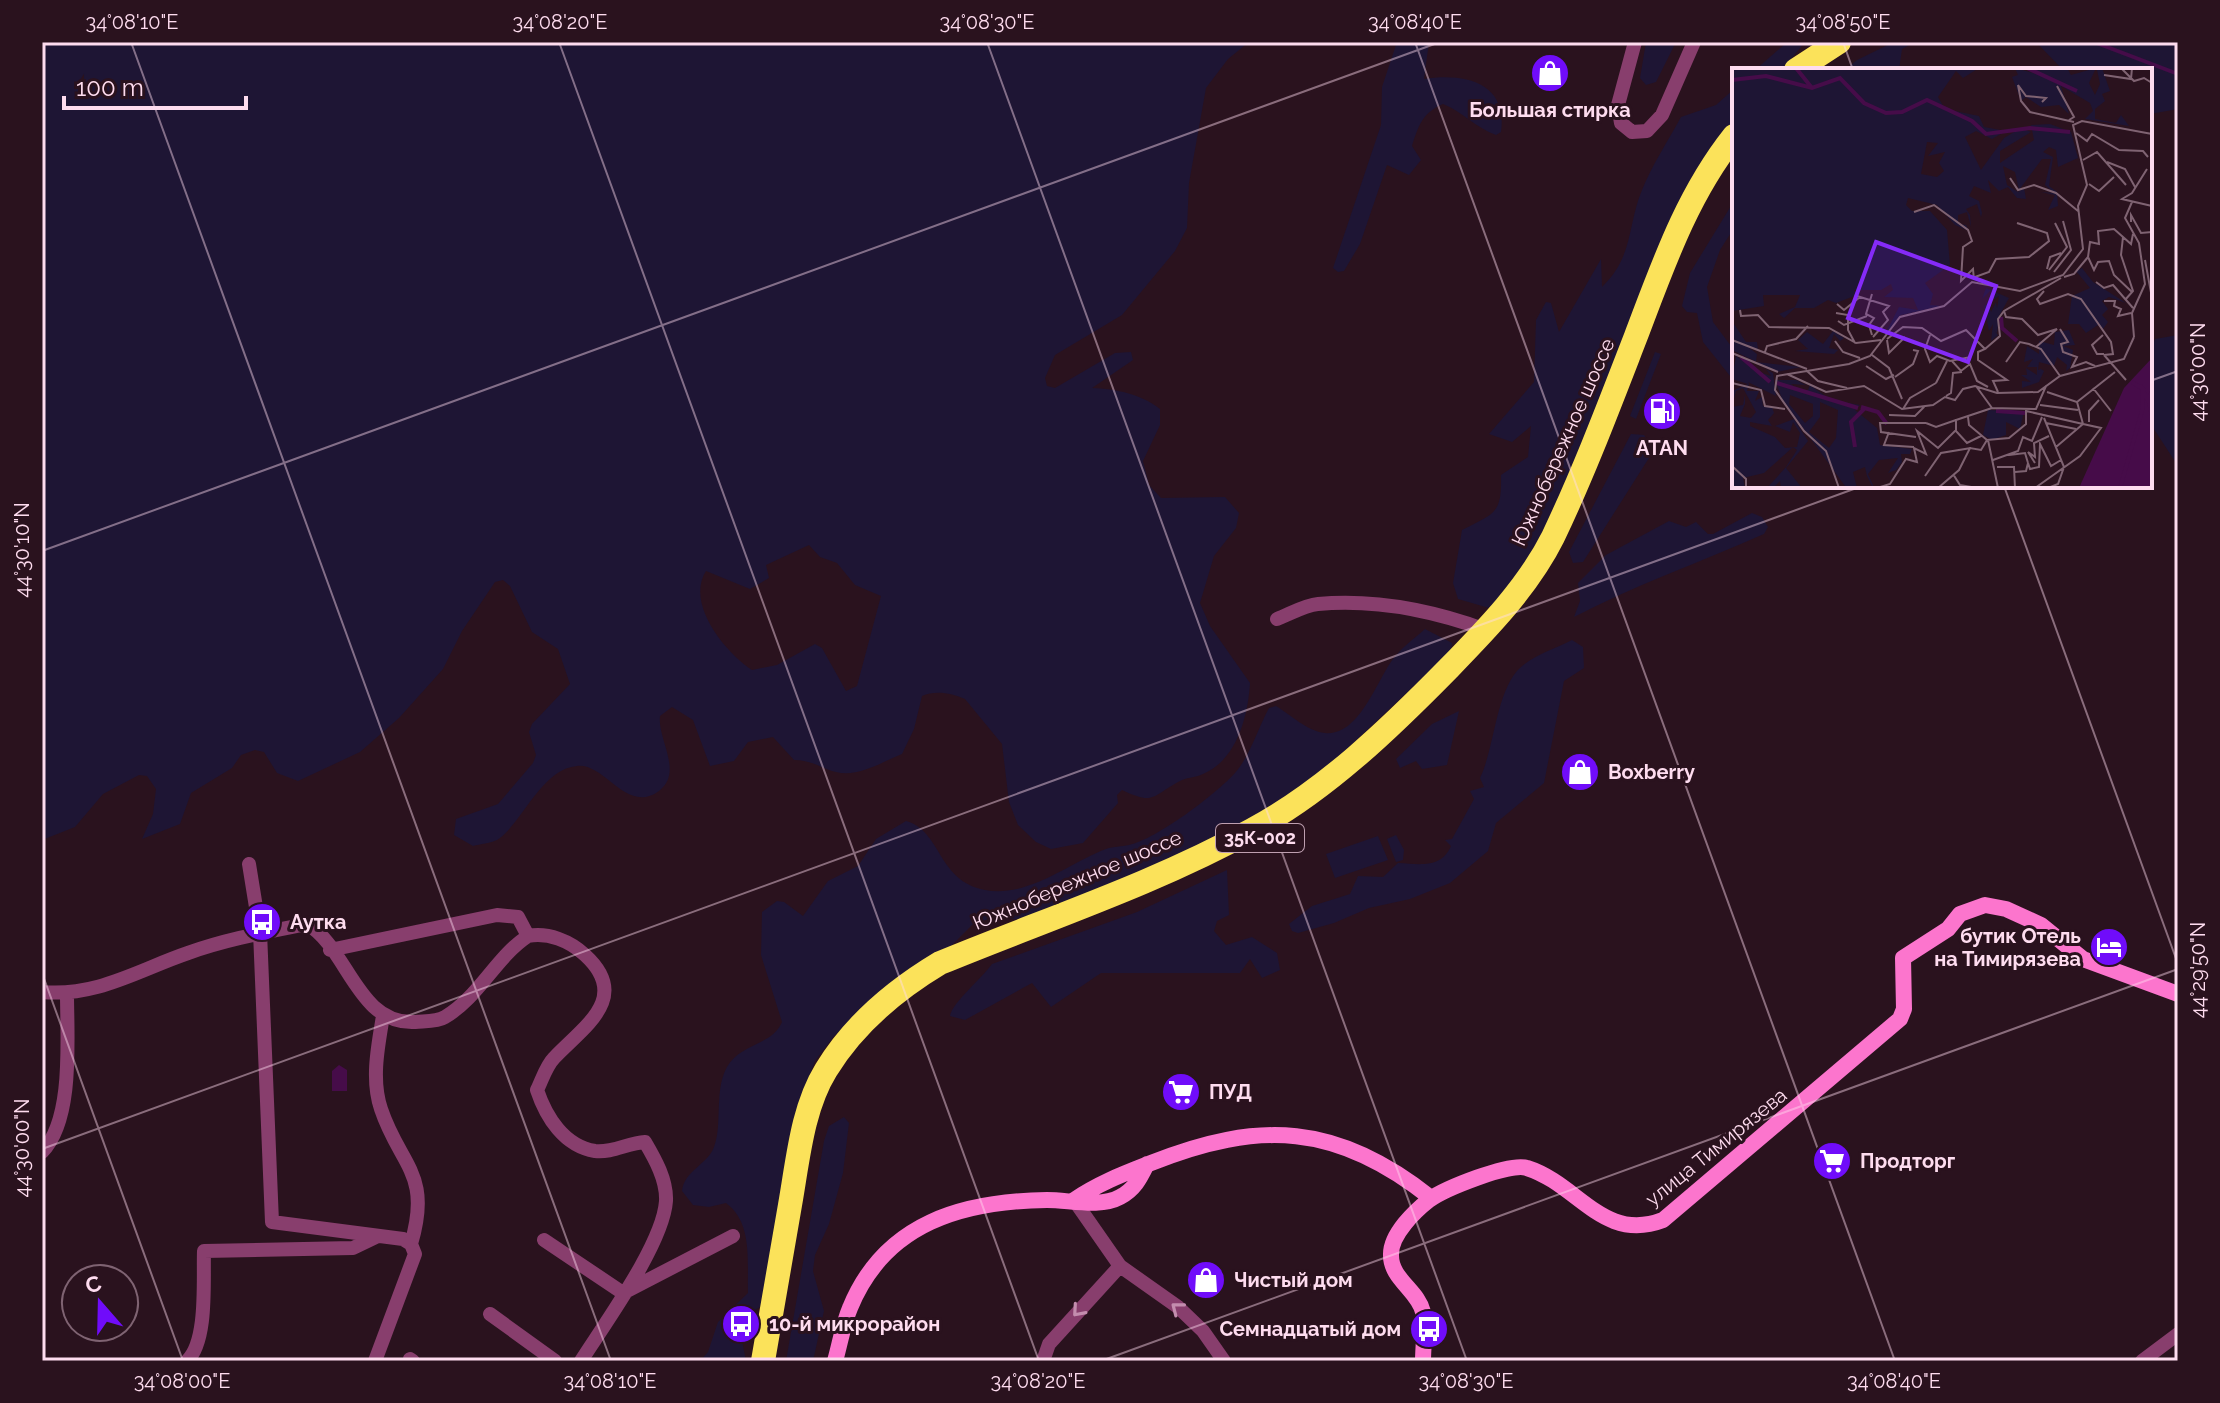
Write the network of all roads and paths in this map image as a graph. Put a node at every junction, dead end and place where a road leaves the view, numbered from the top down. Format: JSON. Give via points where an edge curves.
{"nodes":[{"id":1,"x":1635,"y":42,"type":"edge"},
{"id":2,"x":1694,"y":42,"type":"edge"},
{"id":3,"x":1849,"y":42,"type":"edge"},
{"id":4,"x":1829,"y":45,"type":"edge"},
{"id":5,"x":1799,"y":68,"type":"edge"},
{"id":6,"x":1809,"y":68,"type":"edge"},
{"id":7,"x":1810,"y":68,"type":"edge"},
{"id":8,"x":1732,"y":138,"type":"edge"},
{"id":9,"x":1732,"y":154,"type":"edge"},
{"id":10,"x":1277,"y":619,"type":"dead end"},
{"id":11,"x":1486,"y":630,"type":"junction"},
{"id":12,"x":249,"y":864,"type":"dead end"},
{"id":13,"x":260,"y":932,"type":"junction"},
{"id":14,"x":528,"y":936,"type":"junction"},
{"id":15,"x":330,"y":950,"type":"junction"},
{"id":16,"x":42,"y":992,"type":"edge"},
{"id":17,"x":67,"y":994,"type":"junction"},
{"id":18,"x":2178,"y":994,"type":"edge"},
{"id":19,"x":383,"y":1016,"type":"junction"},
{"id":20,"x":42,"y":1152,"type":"edge"},
{"id":21,"x":1147,"y":1164,"type":"junction"},
{"id":22,"x":1431,"y":1198,"type":"junction"},
{"id":23,"x":1074,"y":1200,"type":"junction"},
{"id":24,"x":1100,"y":1203,"type":"junction"},
{"id":25,"x":1092,"y":1223,"type":"junction"},
{"id":26,"x":378,"y":1236,"type":"junction"},
{"id":27,"x":733,"y":1236,"type":"dead end"},
{"id":28,"x":544,"y":1240,"type":"dead end"},
{"id":29,"x":411,"y":1244,"type":"junction"},
{"id":30,"x":1120,"y":1266,"type":"junction"},
{"id":31,"x":623,"y":1293,"type":"junction"},
{"id":32,"x":490,"y":1314,"type":"dead end"},
{"id":33,"x":2178,"y":1334,"type":"edge"},
{"id":34,"x":187,"y":1361,"type":"edge"},
{"id":35,"x":375,"y":1361,"type":"edge"},
{"id":36,"x":555,"y":1361,"type":"edge"},
{"id":37,"x":581,"y":1361,"type":"edge"},
{"id":38,"x":763,"y":1361,"type":"edge"},
{"id":39,"x":773,"y":1361,"type":"edge"},
{"id":40,"x":835,"y":1361,"type":"edge"},
{"id":41,"x":1043,"y":1361,"type":"edge"},
{"id":42,"x":1224,"y":1361,"type":"edge"},
{"id":43,"x":1423,"y":1361,"type":"edge"},
{"id":44,"x":2142,"y":1361,"type":"edge"}],
"edges":[{"from":1,"to":2,"type":"street","via":[[1618,105],[1621,123],[1632,132],[1647,131],[1662,115]]},
{"from":3,"to":7,"type":"highway"},
{"from":4,"to":5,"type":"highway"},
{"from":4,"to":6,"type":"street"},
{"from":8,"to":11,"type":"highway","name":"Южнобережное шоссе","number":"35К-002","via":[[1710,166],[1673,239],[1552,539]]},
{"from":9,"to":39,"type":"highway","name":"Южнобережное шоссе","number":"35К-002","via":[[1683,245],[1613,430],[1551,563],[1498,635],[1379,750],[1304,810],[1224,855],[951,969],[898,1006],[854,1052],[835,1078],[813,1140]]},
{"from":10,"to":11,"type":"street","via":[[1315,604],[1368,605],[1439,613]]},
{"from":11,"to":38,"type":"highway","name":"Южнобережное шоссе","number":"35К-002","via":[[1360,752],[1253,830],[940,963],[878,1007],[837,1054],[812,1102]]},
{"from":12,"to":13,"type":"street"},
{"from":13,"to":15,"type":"street","via":[[307,924],[320,931]]},
{"from":13,"to":17,"type":"street","via":[[189,952],[105,987]]},
{"from":13,"to":26,"type":"street","via":[[272,1222]]},
{"from":14,"to":15,"type":"street","via":[[518,917],[497,915]]},
{"from":14,"to":19,"type":"street","via":[[443,1019],[399,1022]]},
{"from":14,"to":31,"type":"street","via":[[540,934],[577,948],[594,963],[604,983],[601,1012],[551,1060],[537,1090],[545,1114],[564,1135],[594,1151],[645,1142],[658,1165],[666,1199],[662,1218]]},
{"from":15,"to":19,"type":"street"},
{"from":16,"to":17,"type":"street"},
{"from":17,"to":20,"type":"street","via":[[61,1112]]},
{"from":18,"to":22,"type":"street","name":"улица Тимирязева","via":[[2083,959],[2041,925],[2006,909],[1971,907],[1903,958],[1900,1019],[1663,1220],[1649,1226],[1617,1224],[1526,1167],[1504,1169]]},
{"from":19,"to":29,"type":"street","via":[[376,1080],[381,1109],[417,1185]]},
{"from":21,"to":22,"type":"street","via":[[1235,1136],[1292,1134],[1360,1155]]},
{"from":21,"to":23,"type":"street","via":[[1103,1181]]},
{"from":21,"to":24,"type":"street","via":[[1137,1184]]},
{"from":22,"to":43,"type":"street","via":[[1395,1239],[1391,1253],[1393,1268],[1423,1311]]},
{"from":23,"to":24,"type":"street"},
{"from":23,"to":25,"type":"street"},
{"from":23,"to":40,"type":"street","via":[[1007,1200],[947,1212],[919,1228],[892,1248],[866,1279],[850,1308]]},
{"from":24,"to":25,"type":"street"},
{"from":25,"to":30,"type":"street"},
{"from":26,"to":29,"type":"street"},
{"from":26,"to":34,"type":"street","via":[[353,1248],[204,1251],[200,1336],[197,1351]]},
{"from":27,"to":31,"type":"street"},
{"from":28,"to":31,"type":"street"},
{"from":29,"to":35,"type":"street","via":[[412,1269]]},
{"from":30,"to":41,"type":"street","one_way":true,"via":[[1049,1344]]},
{"from":42,"to":30,"type":"street","one_way":true,"via":[[1178,1307]]},
{"from":31,"to":37,"type":"street"},
{"from":32,"to":36,"type":"street"},
{"from":33,"to":44,"type":"street"}]}
